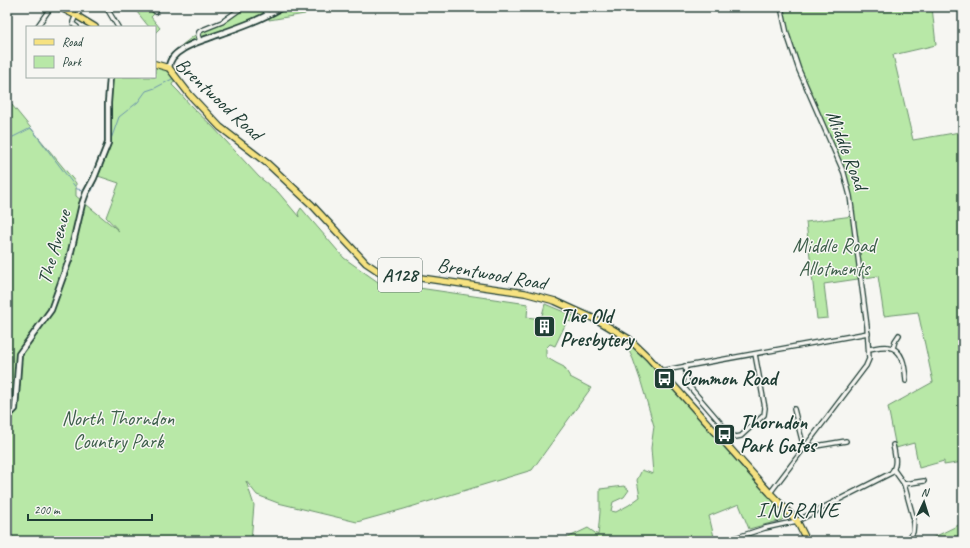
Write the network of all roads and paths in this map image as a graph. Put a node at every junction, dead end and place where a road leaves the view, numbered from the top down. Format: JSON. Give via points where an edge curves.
{"nodes":[{"id":1,"x":51,"y":7,"type":"edge"},
{"id":2,"x":59,"y":7,"type":"edge"},
{"id":3,"x":83,"y":7,"type":"edge"},
{"id":4,"x":106,"y":7,"type":"edge"},
{"id":5,"x":150,"y":7,"type":"edge"},
{"id":6,"x":243,"y":7,"type":"edge"},
{"id":7,"x":263,"y":7,"type":"edge"},
{"id":8,"x":282,"y":7,"type":"edge"},
{"id":9,"x":781,"y":7,"type":"edge"},
{"id":10,"x":156,"y":12,"type":"dead end"},
{"id":11,"x":268,"y":15,"type":"junction"},
{"id":12,"x":77,"y":16,"type":"junction"},
{"id":13,"x":38,"y":26,"type":"edge"},
{"id":14,"x":76,"y":26,"type":"edge"},
{"id":15,"x":93,"y":26,"type":"edge"},
{"id":16,"x":117,"y":26,"type":"edge"},
{"id":17,"x":200,"y":41,"type":"junction"},
{"id":18,"x":156,"y":64,"type":"edge"},
{"id":19,"x":169,"y":68,"type":"junction"},
{"id":20,"x":110,"y":78,"type":"edge"},
{"id":21,"x":868,"y":333,"type":"junction"},
{"id":22,"x":899,"y":335,"type":"dead end"},
{"id":23,"x":869,"y":348,"type":"junction"},
{"id":24,"x":893,"y":348,"type":"junction"},
{"id":25,"x":755,"y":354,"type":"junction"},
{"id":26,"x":686,"y":366,"type":"junction"},
{"id":27,"x":660,"y":370,"type":"junction"},
{"id":28,"x":906,"y":381,"type":"dead end"},
{"id":29,"x":794,"y":409,"type":"dead end"},
{"id":30,"x":7,"y":417,"type":"edge"},
{"id":31,"x":846,"y":441,"type":"dead end"},
{"id":32,"x":893,"y":444,"type":"dead end"},
{"id":33,"x":804,"y":448,"type":"junction"},
{"id":34,"x":894,"y":470,"type":"junction"},
{"id":35,"x":924,"y":481,"type":"dead end"},
{"id":36,"x":904,"y":484,"type":"junction"},
{"id":37,"x":770,"y":493,"type":"junction"},
{"id":38,"x":790,"y":514,"type":"junction"},
{"id":39,"x":797,"y":521,"type":"junction"},
{"id":40,"x":780,"y":524,"type":"junction"},
{"id":41,"x":726,"y":541,"type":"edge"},
{"id":42,"x":808,"y":541,"type":"edge"},
{"id":43,"x":908,"y":541,"type":"edge"}],
"edges":[{"from":1,"to":13,"type":"street"},
{"from":2,"to":12,"type":"main road"},
{"from":3,"to":12,"type":"street"},
{"from":4,"to":16,"type":"street"},
{"from":5,"to":10,"type":"street"},
{"from":6,"to":17,"type":"street","via":[[222,22],[199,32]]},
{"from":7,"to":11,"type":"street"},
{"from":8,"to":11,"type":"street"},
{"from":9,"to":21,"type":"street","name":"Middle Road","via":[[799,70],[844,173],[850,196]]},
{"from":11,"to":17,"type":"street"},
{"from":12,"to":14,"type":"street","via":[[73,22]]},
{"from":12,"to":15,"type":"main road"},
{"from":17,"to":19,"type":"street","via":[[175,55],[170,61]]},
{"from":18,"to":19,"type":"main road","name":"Brentwood Road"},
{"from":19,"to":27,"type":"main road","name":"Brentwood Road","number":"A128","via":[[220,127],[268,164],[312,205],[366,263],[378,271],[525,293],[555,301],[599,321],[629,339]]},
{"from":20,"to":30,"type":"street","name":"The Avenue","via":[[108,143],[82,204],[70,260],[51,310],[19,354],[16,409]]},
{"from":21,"to":23,"type":"street","name":"Middle Road"},
{"from":21,"to":25,"type":"street"},
{"from":22,"to":24,"type":"street"},
{"from":23,"to":24,"type":"street"},
{"from":23,"to":33,"type":"street","name":"Middle Road","via":[[866,366]]},
{"from":24,"to":28,"type":"street","via":[[902,357]]},
{"from":25,"to":26,"type":"street"},
{"from":25,"to":26,"type":"street","via":[[765,408],[764,415],[741,436],[736,437],[730,434],[688,385]]},
{"from":26,"to":27,"type":"street"},
{"from":27,"to":37,"type":"main road","name":"Brentwood Road","number":"A128"},
{"from":29,"to":33,"type":"street"},
{"from":31,"to":33,"type":"street"},
{"from":32,"to":34,"type":"street","via":[[896,459]]},
{"from":33,"to":37,"type":"street","name":"Middle Road"},
{"from":34,"to":36,"type":"street"},
{"from":34,"to":39,"type":"street"},
{"from":35,"to":36,"type":"street"},
{"from":36,"to":43,"type":"street","via":[[914,520],[913,532]]},
{"from":37,"to":38,"type":"main road","name":"Brentwood Road","number":"A128"},
{"from":38,"to":39,"type":"main road","name":"Brentwood Road","number":"A128"},
{"from":38,"to":40,"type":"street","via":[[786,521]]},
{"from":39,"to":40,"type":"street"},
{"from":39,"to":42,"type":"main road","name":"Brentwood Road","number":"A128"},
{"from":40,"to":41,"type":"street"}]}
